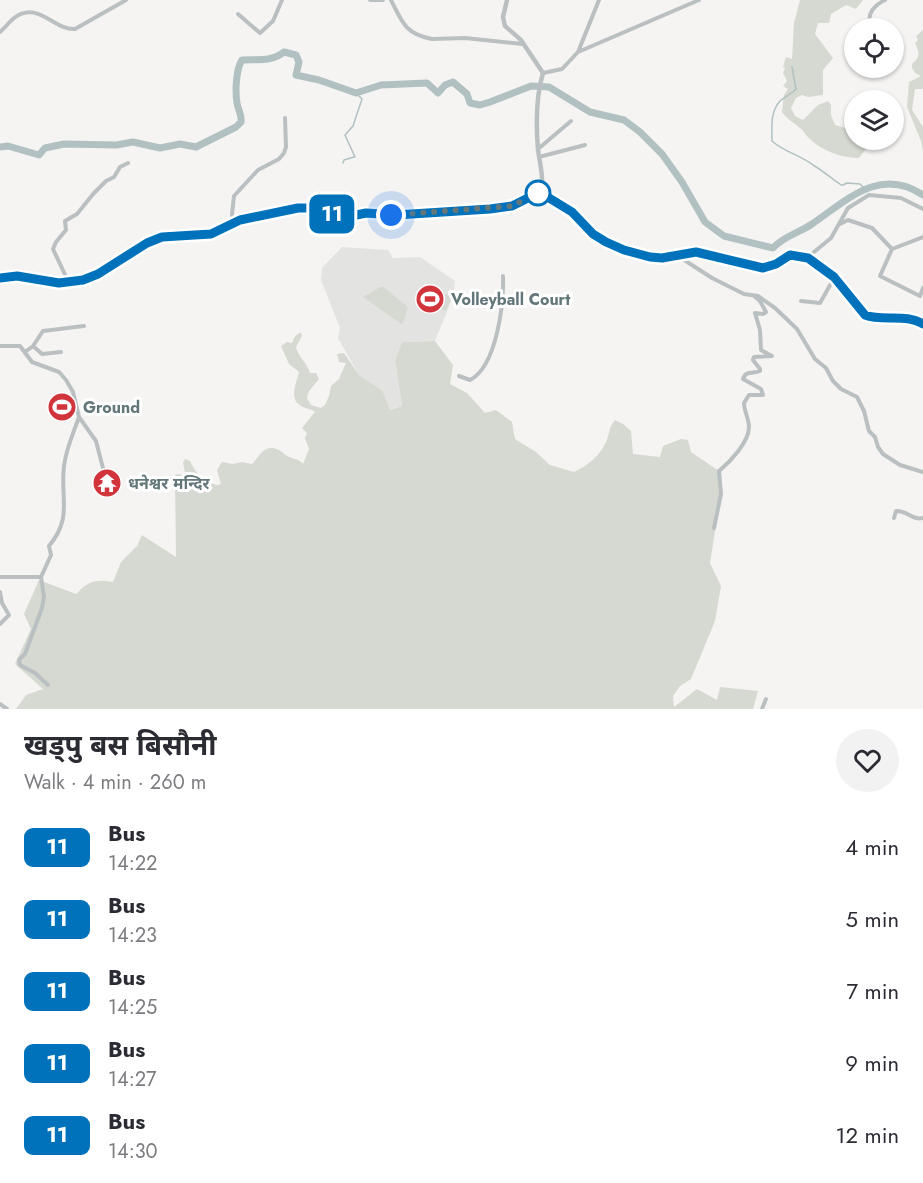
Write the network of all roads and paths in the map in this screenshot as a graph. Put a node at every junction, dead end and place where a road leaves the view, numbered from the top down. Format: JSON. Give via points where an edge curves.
{"nodes":[{"id":1,"x":125,"y":0,"type":"edge"},
{"id":2,"x":282,"y":0,"type":"edge"},
{"id":3,"x":370,"y":0,"type":"edge"},
{"id":4,"x":382,"y":0,"type":"edge"},
{"id":5,"x":391,"y":0,"type":"edge"},
{"id":6,"x":507,"y":0,"type":"edge"},
{"id":7,"x":599,"y":0,"type":"edge"},
{"id":8,"x":699,"y":0,"type":"edge"},
{"id":9,"x":885,"y":0,"type":"edge"},
{"id":10,"x":238,"y":14,"type":"dead end"},
{"id":11,"x":869,"y":18,"type":"edge"},
{"id":12,"x":0,"y":32,"type":"edge"},
{"id":13,"x":524,"y":44,"type":"junction"},
{"id":14,"x":578,"y":52,"type":"junction"},
{"id":15,"x":542,"y":75,"type":"junction"},
{"id":16,"x":285,"y":118,"type":"dead end"},
{"id":17,"x":571,"y":121,"type":"dead end"},
{"id":18,"x":585,"y":145,"type":"dead end"},
{"id":19,"x":538,"y":149,"type":"junction"},
{"id":20,"x":539,"y":157,"type":"junction"},
{"id":21,"x":128,"y":163,"type":"dead end"},
{"id":22,"x":541,"y":193,"type":"junction"},
{"id":23,"x":923,"y":209,"type":"edge"},
{"id":24,"x":233,"y":223,"type":"junction"},
{"id":25,"x":839,"y":224,"type":"junction"},
{"id":26,"x":923,"y":237,"type":"edge"},
{"id":27,"x":892,"y":249,"type":"junction"},
{"id":28,"x":677,"y":256,"type":"junction"},
{"id":29,"x":808,"y":258,"type":"junction"},
{"id":30,"x":503,"y":276,"type":"dead end"},
{"id":31,"x":834,"y":277,"type":"junction"},
{"id":32,"x":0,"y":278,"type":"edge"},
{"id":33,"x":68,"y":281,"type":"junction"},
{"id":34,"x":923,"y":288,"type":"edge"},
{"id":35,"x":753,"y":296,"type":"junction"},
{"id":36,"x":801,"y":302,"type":"dead end"},
{"id":37,"x":923,"y":324,"type":"edge"},
{"id":38,"x":84,"y":326,"type":"dead end"},
{"id":39,"x":0,"y":346,"type":"edge"},
{"id":40,"x":33,"y":346,"type":"junction"},
{"id":41,"x":25,"y":352,"type":"junction"},
{"id":42,"x":61,"y":352,"type":"dead end"},
{"id":43,"x":459,"y":376,"type":"dead end"},
{"id":44,"x":79,"y":417,"type":"junction"},
{"id":45,"x":104,"y":472,"type":"dead end"},
{"id":46,"x":923,"y":472,"type":"edge"},
{"id":47,"x":894,"y":518,"type":"dead end"},
{"id":48,"x":923,"y":518,"type":"edge"},
{"id":49,"x":714,"y":528,"type":"dead end"},
{"id":50,"x":0,"y":577,"type":"edge"},
{"id":51,"x":41,"y":577,"type":"junction"},
{"id":52,"x":0,"y":592,"type":"edge"},
{"id":53,"x":0,"y":624,"type":"edge"},
{"id":54,"x":48,"y":685,"type":"dead end"},
{"id":55,"x":766,"y":699,"type":"dead end"},
{"id":56,"x":0,"y":704,"type":"edge"},
{"id":57,"x":7,"y":709,"type":"edge"},
{"id":58,"x":762,"y":709,"type":"edge"}],
"edges":[{"from":1,"to":12,"type":"street","via":[[75,29],[61,27],[42,14],[26,12]]},
{"from":2,"to":10,"type":"street","via":[[273,21],[260,33]]},
{"from":3,"to":4,"type":"street"},
{"from":5,"to":13,"type":"street","via":[[404,26],[423,37]]},
{"from":6,"to":13,"type":"street","via":[[505,26]]},
{"from":7,"to":14,"type":"street"},
{"from":8,"to":14,"type":"street"},
{"from":9,"to":11,"type":"street"},
{"from":13,"to":15,"type":"street"},
{"from":14,"to":15,"type":"street","via":[[562,69]]},
{"from":15,"to":19,"type":"street"},
{"from":16,"to":24,"type":"street","via":[[284,153],[259,170],[234,196]]},
{"from":17,"to":19,"type":"street"},
{"from":18,"to":20,"type":"street"},
{"from":19,"to":20,"type":"street"},
{"from":20,"to":22,"type":"street"},
{"from":21,"to":33,"type":"street","via":[[94,193],[78,214],[65,221],[66,230],[53,249]]},
{"from":22,"to":24,"type":"main road","via":[[512,206],[490,209],[347,217],[298,208]]},
{"from":22,"to":28,"type":"main road","via":[[572,212],[606,242],[656,258]]},
{"from":23,"to":25,"type":"street","via":[[901,198],[868,195],[848,208]]},
{"from":24,"to":33,"type":"main road","via":[[211,234],[162,237],[98,274]]},
{"from":25,"to":27,"type":"street","via":[[848,220],[872,228]]},
{"from":25,"to":29,"type":"street","via":[[831,238]]},
{"from":26,"to":27,"type":"street"},
{"from":27,"to":34,"type":"street","via":[[880,276],[920,296]]},
{"from":28,"to":29,"type":"main road","via":[[696,252],[763,268],[790,255]]},
{"from":28,"to":35,"type":"street","via":[[712,278]]},
{"from":29,"to":31,"type":"main road"},
{"from":30,"to":43,"type":"street","via":[[502,315],[493,347],[476,377],[470,380]]},
{"from":31,"to":36,"type":"street","via":[[820,303]]},
{"from":31,"to":37,"type":"main road","via":[[865,315]]},
{"from":32,"to":33,"type":"main road"},
{"from":35,"to":46,"type":"street","via":[[765,300],[797,329],[833,381],[857,397],[869,431],[883,454],[900,465]]},
{"from":35,"to":49,"type":"street","via":[[766,312],[755,313],[761,350],[772,356],[754,357],[760,371],[744,375],[743,379],[761,389],[763,395],[749,396],[744,403],[748,432],[740,448],[719,471],[721,494]]},
{"from":38,"to":40,"type":"street","via":[[43,332]]},
{"from":39,"to":41,"type":"street","via":[[20,346]]},
{"from":40,"to":41,"type":"street"},
{"from":40,"to":42,"type":"street","via":[[42,354]]},
{"from":41,"to":44,"type":"street","via":[[32,362],[62,375],[73,392]]},
{"from":44,"to":45,"type":"street","via":[[96,441]]},
{"from":44,"to":51,"type":"street","via":[[65,458],[64,516],[49,546],[51,555]]},
{"from":47,"to":48,"type":"street","via":[[896,511],[901,511],[916,519]]},
{"from":50,"to":51,"type":"street"},
{"from":51,"to":54,"type":"street","via":[[42,608],[19,663]]},
{"from":52,"to":53,"type":"street","via":[[9,615]]},
{"from":55,"to":58,"type":"street"},
{"from":56,"to":57,"type":"street"}]}
